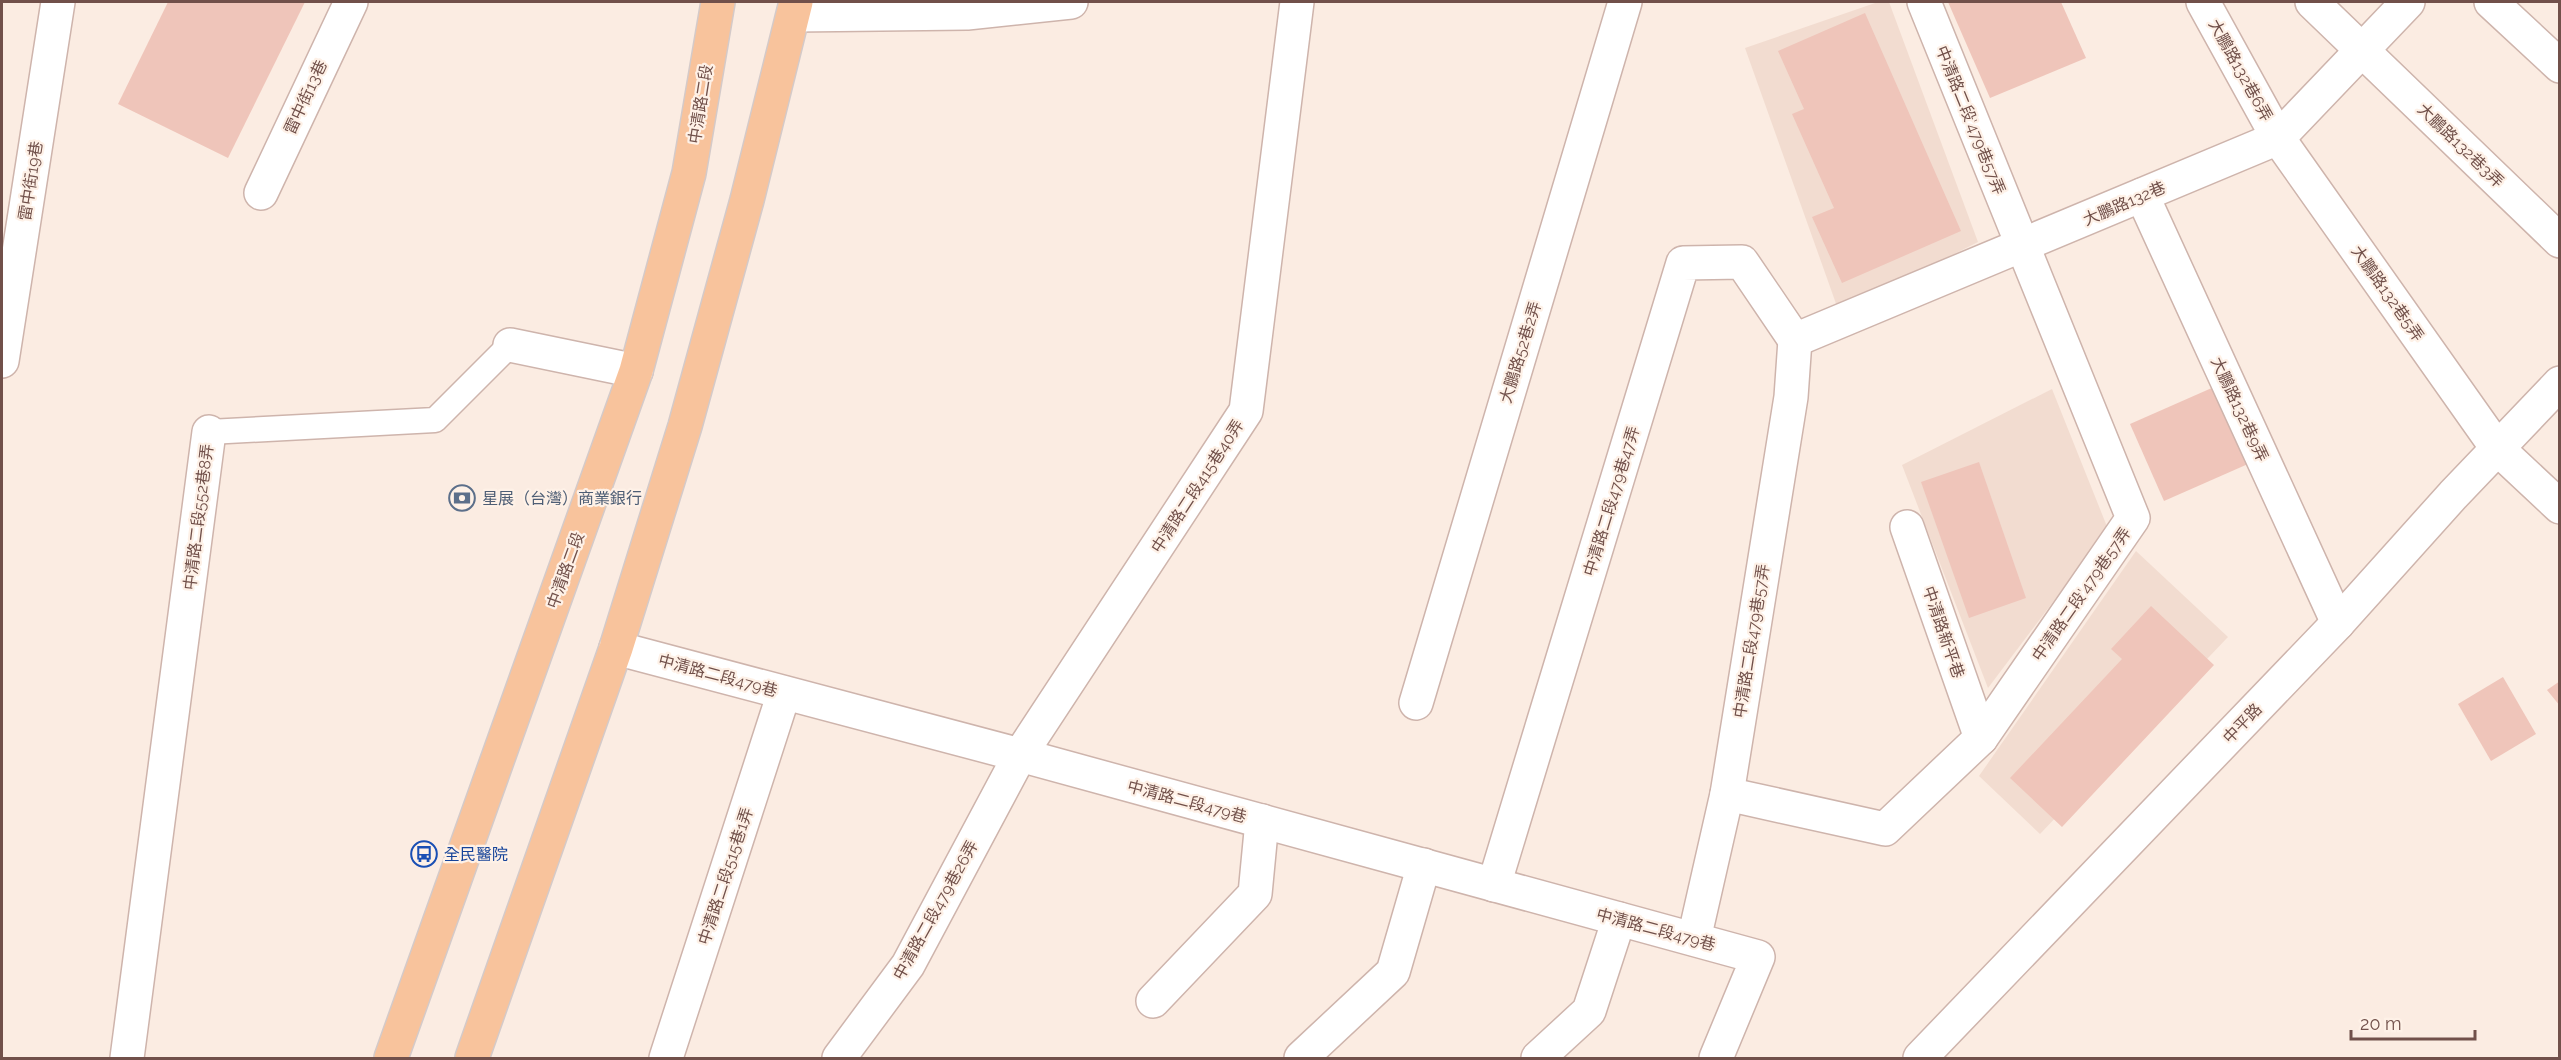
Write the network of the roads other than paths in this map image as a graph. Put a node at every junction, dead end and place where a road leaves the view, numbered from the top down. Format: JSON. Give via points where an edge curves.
{"nodes":[{"id":1,"x":58,"y":2,"type":"edge"},
{"id":2,"x":351,"y":2,"type":"edge"},
{"id":3,"x":718,"y":2,"type":"edge"},
{"id":4,"x":1071,"y":2,"type":"edge"},
{"id":5,"x":1298,"y":2,"type":"edge"},
{"id":6,"x":1625,"y":2,"type":"edge"},
{"id":7,"x":1924,"y":2,"type":"edge"},
{"id":8,"x":2203,"y":2,"type":"edge"},
{"id":9,"x":2312,"y":2,"type":"edge"},
{"id":10,"x":2409,"y":2,"type":"edge"},
{"id":11,"x":2491,"y":2,"type":"edge"},
{"id":12,"x":795,"y":8,"type":"edge"},
{"id":13,"x":2362,"y":50,"type":"junction"},
{"id":14,"x":2559,"y":66,"type":"edge"},
{"id":15,"x":2278,"y":138,"type":"junction"},
{"id":16,"x":261,"y":193,"type":"dead end"},
{"id":17,"x":2142,"y":195,"type":"junction"},
{"id":18,"x":2559,"y":241,"type":"edge"},
{"id":19,"x":2022,"y":246,"type":"junction"},
{"id":20,"x":1795,"y":340,"type":"junction"},
{"id":21,"x":510,"y":345,"type":"joint"},
{"id":22,"x":2,"y":361,"type":"edge"},
{"id":23,"x":636,"y":371,"type":"junction"},
{"id":24,"x":2559,"y":383,"type":"edge"},
{"id":25,"x":209,"y":432,"type":"joint"},
{"id":26,"x":2497,"y":448,"type":"junction"},
{"id":27,"x":2559,"y":507,"type":"edge"},
{"id":28,"x":1907,"y":527,"type":"dead end"},
{"id":29,"x":2338,"y":623,"type":"junction"},
{"id":30,"x":616,"y":648,"type":"junction"},
{"id":31,"x":784,"y":693,"type":"junction"},
{"id":32,"x":1416,"y":703,"type":"dead end"},
{"id":33,"x":1981,"y":738,"type":"junction"},
{"id":34,"x":1020,"y":755,"type":"junction"},
{"id":35,"x":1727,"y":794,"type":"junction"},
{"id":36,"x":1262,"y":821,"type":"junction"},
{"id":37,"x":1424,"y":866,"type":"junction"},
{"id":38,"x":1494,"y":885,"type":"junction"},
{"id":39,"x":1619,"y":919,"type":"junction"},
{"id":40,"x":1694,"y":939,"type":"junction"},
{"id":41,"x":1153,"y":1001,"type":"dead end"},
{"id":42,"x":127,"y":1059,"type":"edge"},
{"id":43,"x":391,"y":1059,"type":"edge"},
{"id":44,"x":472,"y":1059,"type":"edge"},
{"id":45,"x":666,"y":1059,"type":"edge"},
{"id":46,"x":839,"y":1059,"type":"edge"},
{"id":47,"x":1301,"y":1059,"type":"edge"},
{"id":48,"x":1538,"y":1059,"type":"edge"},
{"id":49,"x":1716,"y":1059,"type":"edge"},
{"id":50,"x":1920,"y":1059,"type":"edge"}],
"edges":[{"from":1,"to":22,"type":"street","name":"雷中街19巷"},
{"from":2,"to":16,"type":"street","name":"雷中街13巷"},
{"from":3,"to":23,"type":"main road","name":"中清路二段","via":[[689,173]]},
{"from":4,"to":12,"type":"street","via":[[967,13]]},
{"from":5,"to":34,"type":"street","name":"中清路二段415巷40弄","via":[[1246,411]]},
{"from":6,"to":32,"type":"street","name":"大鵬路52巷2弄"},
{"from":7,"to":19,"type":"street","name":"中清路二段ˋ479巷57弄"},
{"from":8,"to":15,"type":"street","name":"大鵬路132巷6弄"},
{"from":9,"to":13,"type":"street","name":"大鵬路132巷3弄"},
{"from":10,"to":13,"type":"street","name":"大鵬路132巷"},
{"from":11,"to":14,"type":"street"},
{"from":12,"to":30,"type":"main road","via":[[685,426]]},
{"from":13,"to":15,"type":"street","name":"大鵬路132巷"},
{"from":13,"to":18,"type":"street","name":"大鵬路132巷3弄"},
{"from":15,"to":17,"type":"street","name":"大鵬路132巷"},
{"from":15,"to":26,"type":"street","name":"大鵬路132巷5弄"},
{"from":17,"to":19,"type":"street","name":"大鵬路132巷"},
{"from":17,"to":29,"type":"street","name":"大鵬路132巷9弄"},
{"from":19,"to":20,"type":"street","name":"大鵬路132巷"},
{"from":19,"to":33,"type":"street","name":"中清路二段ˋ479巷57弄","via":[[2133,518]]},
{"from":20,"to":35,"type":"street","name":"中清路二段479巷57弄","via":[[1791,397]]},
{"from":20,"to":38,"type":"street","name":"中清路二段479巷47弄","via":[[1742,262],[1683,264]]},
{"from":21,"to":23,"type":"street","name":"中清路二段552巷8弄"},
{"from":21,"to":25,"type":"lane","name":"中清路二段552巷8弄","via":[[435,420]]},
{"from":23,"to":43,"type":"main road","name":"中清路二段"},
{"from":24,"to":26,"type":"street","name":"中平路"},
{"from":25,"to":42,"type":"street","name":"中清路二段552巷8弄"},
{"from":26,"to":27,"type":"street","name":"大鵬路132巷5弄"},
{"from":26,"to":29,"type":"street","name":"中平路"},
{"from":28,"to":33,"type":"street","name":"中清路新平巷"},
{"from":29,"to":50,"type":"street","name":"中平路"},
{"from":30,"to":31,"type":"street","name":"中清路二段479巷"},
{"from":30,"to":44,"type":"main road"},
{"from":31,"to":34,"type":"street","name":"中清路二段479巷"},
{"from":31,"to":45,"type":"street","name":"中清路二段515巷1弄"},
{"from":33,"to":35,"type":"street","name":"中清路二段ˋ479巷57弄","via":[[1885,829]]},
{"from":34,"to":36,"type":"street","name":"中清路二段479巷"},
{"from":34,"to":46,"type":"street","name":"中清路二段479巷26弄","via":[[908,965]]},
{"from":35,"to":40,"type":"street","name":"中清路二段479巷57弄"},
{"from":36,"to":37,"type":"street","name":"中清路二段479巷"},
{"from":36,"to":41,"type":"street","via":[[1255,894]]},
{"from":37,"to":38,"type":"street","name":"中清路二段479巷"},
{"from":37,"to":47,"type":"street","via":[[1393,972]]},
{"from":38,"to":39,"type":"street","name":"中清路二段479巷"},
{"from":39,"to":40,"type":"street","name":"中清路二段479巷"},
{"from":39,"to":48,"type":"street","via":[[1589,1011]]},
{"from":40,"to":49,"type":"street","name":"中清路二段479巷","via":[[1758,957]]}]}
